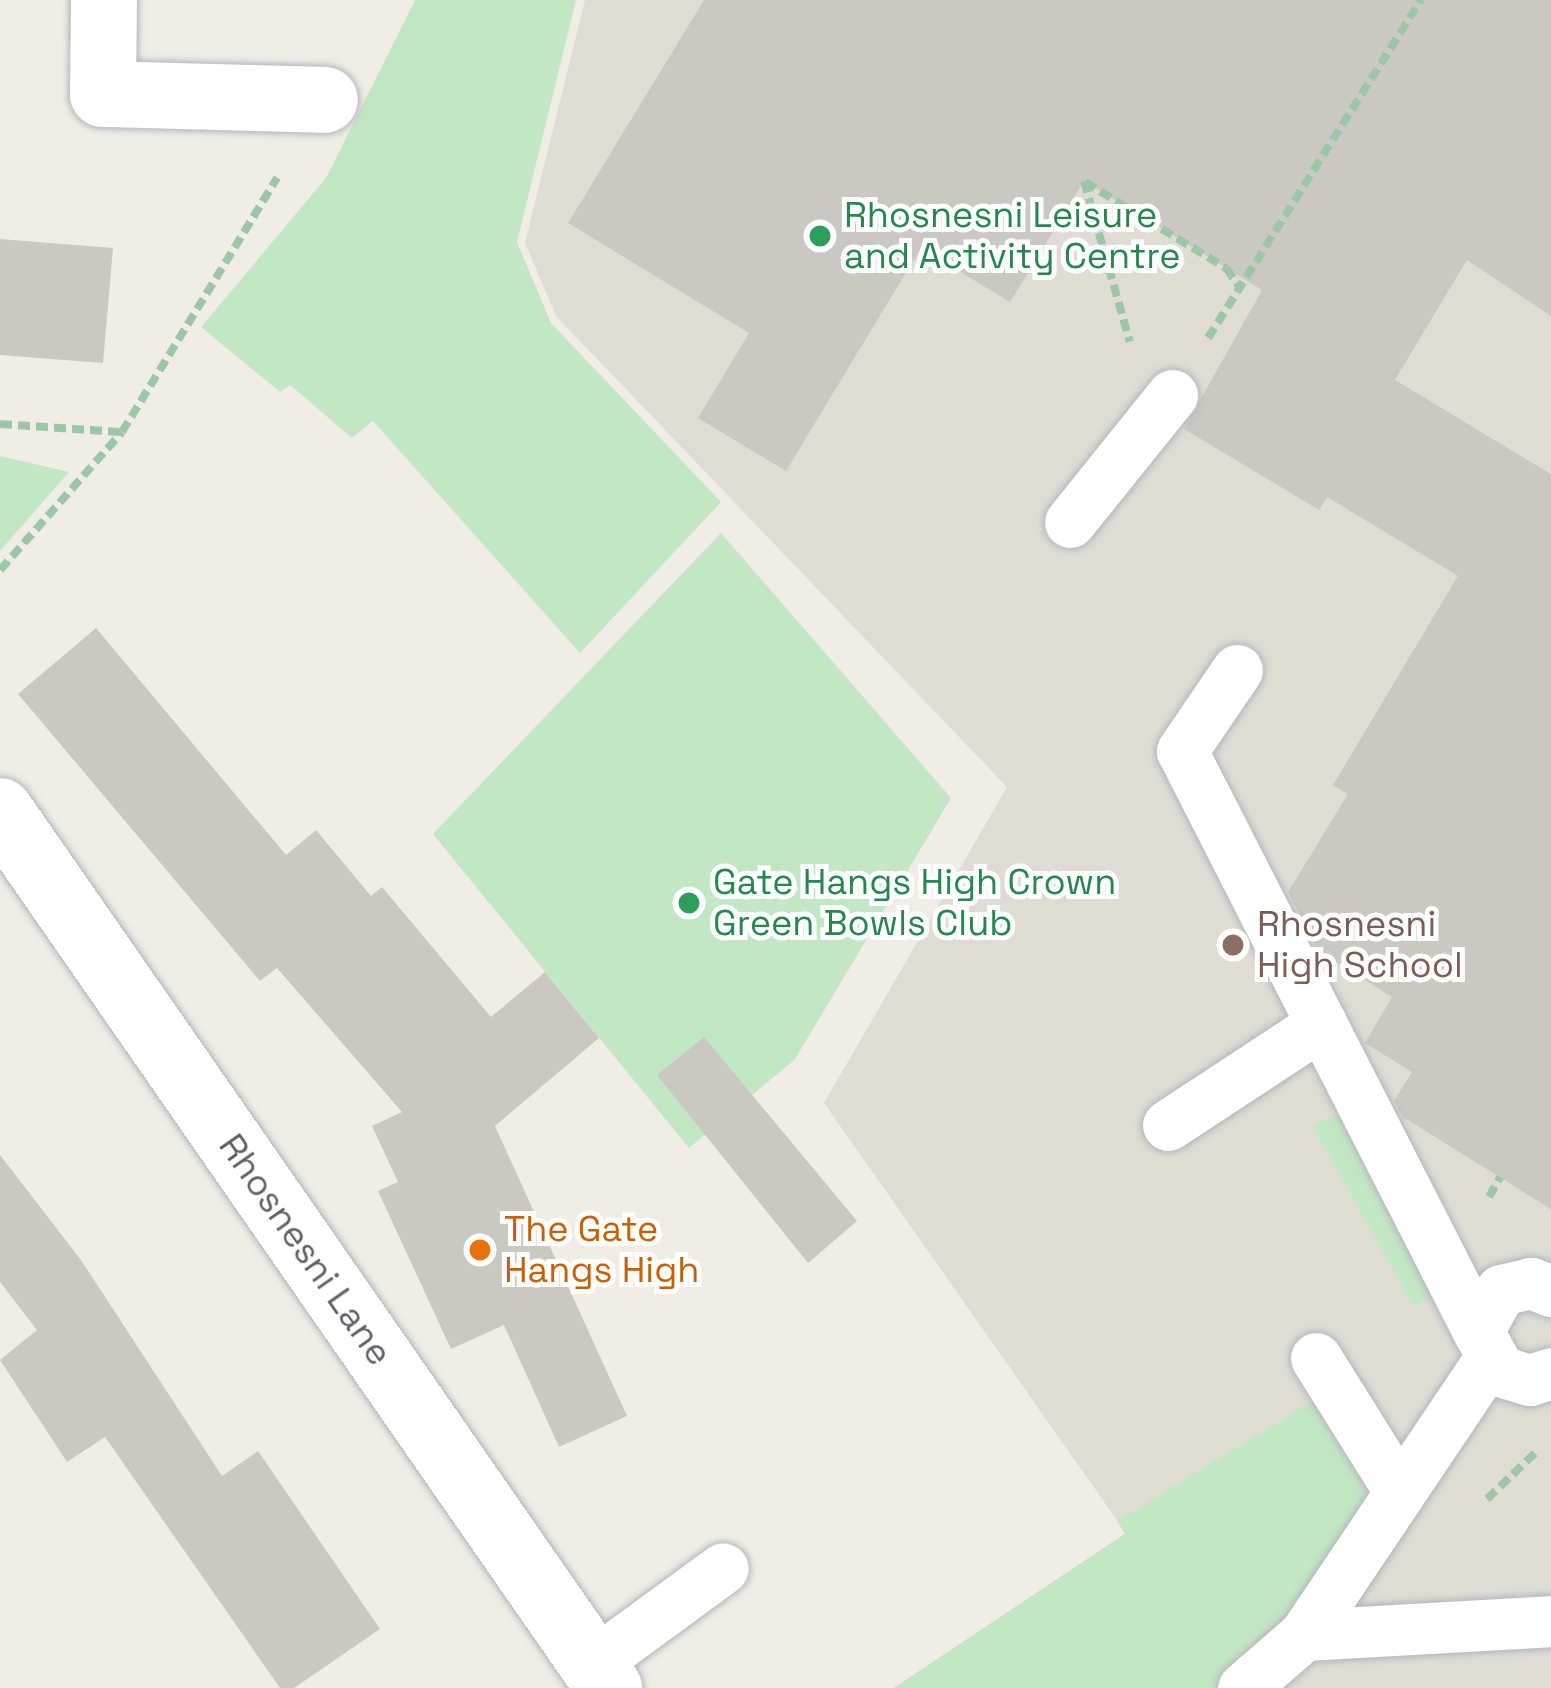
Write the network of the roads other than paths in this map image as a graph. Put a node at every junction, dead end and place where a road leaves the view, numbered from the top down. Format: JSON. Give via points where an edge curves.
{"nodes":[{"id":1,"x":104,"y":0,"type":"edge"},
{"id":2,"x":325,"y":100,"type":"road end"},
{"id":3,"x":1162,"y":407,"type":"road end"},
{"id":4,"x":1070,"y":522,"type":"dead end"},
{"id":5,"x":1237,"y":670,"type":"dead end"},
{"id":6,"x":0,"y":812,"type":"edge"},
{"id":7,"x":1322,"y":1024,"type":"junction"},
{"id":8,"x":1168,"y":1125,"type":"dead end"},
{"id":9,"x":1551,"y":1291,"type":"edge"},
{"id":10,"x":1483,"y":1346,"type":"junction"},
{"id":11,"x":1316,"y":1358,"type":"dead end"},
{"id":12,"x":1551,"y":1372,"type":"edge"},
{"id":13,"x":1398,"y":1489,"type":"junction"},
{"id":14,"x":723,"y":1568,"type":"dead end"},
{"id":15,"x":1551,"y":1621,"type":"edge"},
{"id":16,"x":1304,"y":1635,"type":"junction"},
{"id":17,"x":601,"y":1676,"type":"edge"},
{"id":18,"x":1244,"y":1688,"type":"edge"}],
"edges":[{"from":1,"to":2,"type":"main road","via":[[103,94]]},
{"from":3,"to":4,"type":"lane"},
{"from":5,"to":7,"type":"lane","via":[[1182,751]]},
{"from":6,"to":17,"type":"main road","name":"Rhosnesni Lane"},
{"from":7,"to":8,"type":"lane"},
{"from":7,"to":10,"type":"lane"},
{"from":9,"to":10,"type":"lane","via":[[1532,1283],[1502,1290]]},
{"from":10,"to":12,"type":"lane","via":[[1515,1378]]},
{"from":10,"to":13,"type":"lane"},
{"from":11,"to":13,"type":"lane"},
{"from":13,"to":16,"type":"lane"},
{"from":14,"to":17,"type":"lane"},
{"from":15,"to":16,"type":"lane"},
{"from":16,"to":18,"type":"lane"}]}
